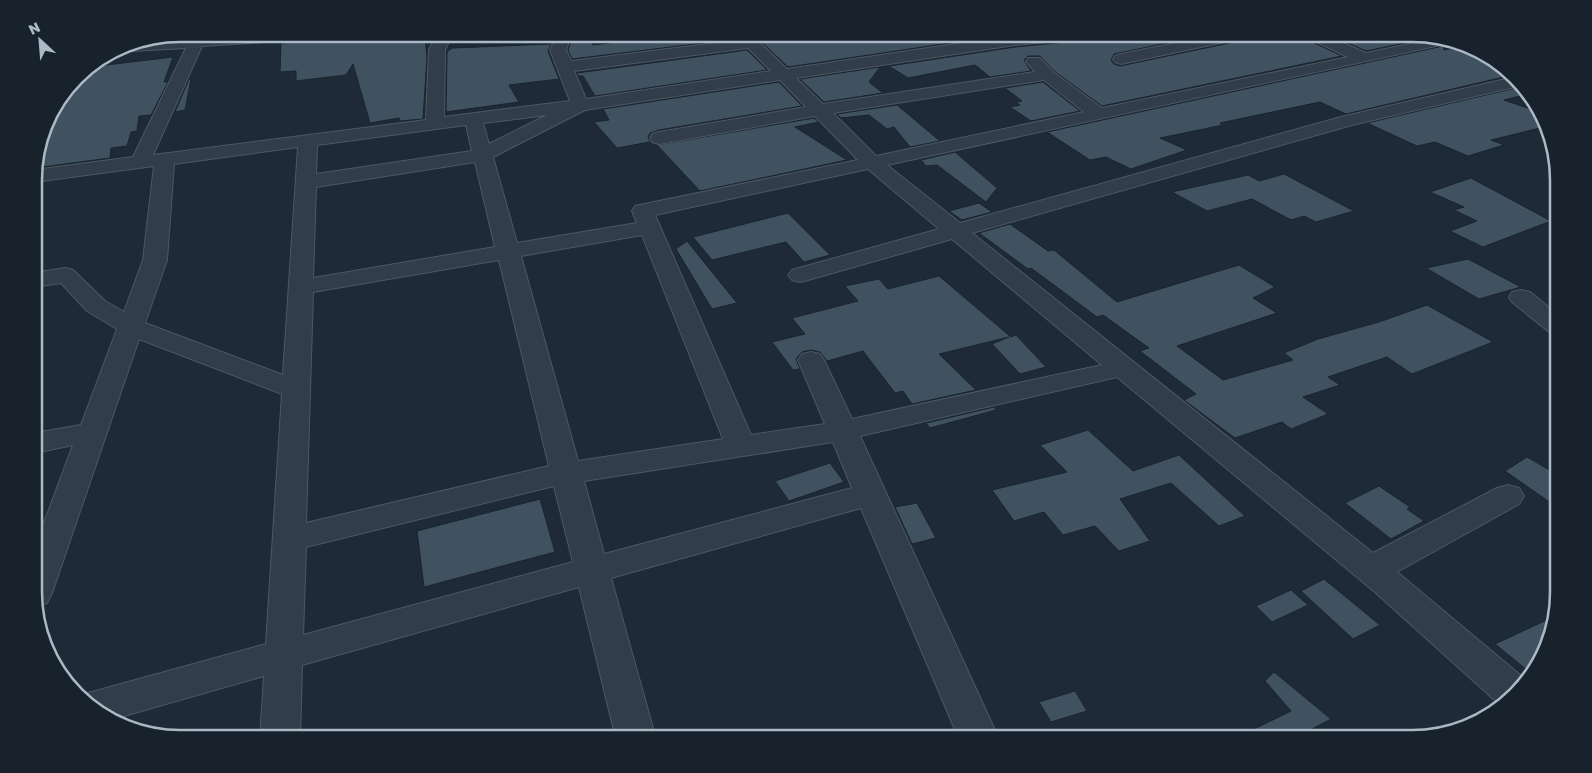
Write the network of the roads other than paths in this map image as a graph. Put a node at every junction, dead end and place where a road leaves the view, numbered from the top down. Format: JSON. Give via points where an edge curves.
{"nodes":[{"id":1,"x":204,"y":42,"type":"edge"},
{"id":2,"x":440,"y":42,"type":"edge"},
{"id":3,"x":561,"y":42,"type":"edge"},
{"id":4,"x":722,"y":42,"type":"edge"},
{"id":5,"x":751,"y":42,"type":"edge"},
{"id":6,"x":982,"y":42,"type":"edge"},
{"id":7,"x":1017,"y":42,"type":"edge"},
{"id":8,"x":1201,"y":42,"type":"edge"},
{"id":9,"x":1329,"y":42,"type":"edge"},
{"id":10,"x":196,"y":43,"type":"junction"},
{"id":11,"x":1423,"y":43,"type":"edge"},
{"id":12,"x":148,"y":46,"type":"edge"},
{"id":13,"x":1364,"y":58,"type":"junction"},
{"id":14,"x":1121,"y":59,"type":"dead end"},
{"id":15,"x":565,"y":67,"type":"junction"},
{"id":16,"x":784,"y":75,"type":"junction"},
{"id":17,"x":1047,"y":75,"type":"junction"},
{"id":18,"x":1509,"y":83,"type":"edge"},
{"id":19,"x":580,"y":104,"type":"junction"},
{"id":20,"x":820,"y":110,"type":"junction"},
{"id":21,"x":1098,"y":114,"type":"junction"},
{"id":22,"x":473,"y":118,"type":"junction"},
{"id":23,"x":435,"y":123,"type":"junction"},
{"id":24,"x":659,"y":138,"type":"dead end"},
{"id":25,"x":308,"y":140,"type":"junction"},
{"id":26,"x":482,"y":155,"type":"junction"},
{"id":27,"x":152,"y":160,"type":"junction"},
{"id":28,"x":872,"y":162,"type":"junction"},
{"id":29,"x":43,"y":175,"type":"edge"},
{"id":30,"x":306,"y":182,"type":"junction"},
{"id":31,"x":651,"y":227,"type":"junction"},
{"id":32,"x":956,"y":231,"type":"junction"},
{"id":33,"x":508,"y":252,"type":"junction"},
{"id":34,"x":800,"y":275,"type":"dead end"},
{"id":35,"x":43,"y":279,"type":"edge"},
{"id":36,"x":301,"y":288,"type":"junction"},
{"id":37,"x":1521,"y":297,"type":"dead end"},
{"id":38,"x":1550,"y":320,"type":"edge"},
{"id":39,"x":131,"y":327,"type":"junction"},
{"id":40,"x":811,"y":360,"type":"dead end"},
{"id":41,"x":1123,"y":368,"type":"junction"},
{"id":42,"x":296,"y":389,"type":"junction"},
{"id":43,"x":842,"y":431,"type":"junction"},
{"id":44,"x":94,"y":432,"type":"junction"},
{"id":45,"x":42,"y":442,"type":"edge"},
{"id":46,"x":740,"y":445,"type":"junction"},
{"id":47,"x":566,"y":473,"type":"junction"},
{"id":48,"x":870,"y":494,"type":"junction"},
{"id":49,"x":1508,"y":496,"type":"dead end"},
{"id":50,"x":289,"y":539,"type":"junction"},
{"id":51,"x":1371,"y":570,"type":"junction"},
{"id":52,"x":592,"y":571,"type":"junction"},
{"id":53,"x":42,"y":574,"type":"edge"},
{"id":54,"x":284,"y":655,"type":"junction"},
{"id":55,"x":1510,"y":689,"type":"edge"},
{"id":56,"x":101,"y":705,"type":"edge"},
{"id":57,"x":280,"y":730,"type":"edge"},
{"id":58,"x":634,"y":730,"type":"edge"},
{"id":59,"x":975,"y":730,"type":"edge"}],
"edges":[{"from":1,"to":10,"type":"street"},
{"from":2,"to":23,"type":"street","via":[[437,50]]},
{"from":3,"to":15,"type":"street","via":[[558,50]]},
{"from":4,"to":15,"type":"street"},
{"from":5,"to":16,"type":"street"},
{"from":6,"to":16,"type":"street"},
{"from":7,"to":17,"type":"street"},
{"from":8,"to":14,"type":"street"},
{"from":9,"to":13,"type":"street"},
{"from":10,"to":12,"type":"street"},
{"from":10,"to":27,"type":"street"},
{"from":11,"to":13,"type":"street"},
{"from":13,"to":21,"type":"street"},
{"from":15,"to":19,"type":"street"},
{"from":16,"to":19,"type":"street"},
{"from":16,"to":20,"type":"street"},
{"from":17,"to":20,"type":"street"},
{"from":17,"to":21,"type":"street"},
{"from":18,"to":32,"type":"street","via":[[1346,121]]},
{"from":19,"to":22,"type":"street"},
{"from":19,"to":26,"type":"street"},
{"from":20,"to":24,"type":"street"},
{"from":20,"to":28,"type":"street"},
{"from":21,"to":28,"type":"street"},
{"from":22,"to":23,"type":"street"},
{"from":22,"to":26,"type":"street"},
{"from":23,"to":25,"type":"street"},
{"from":25,"to":27,"type":"street"},
{"from":25,"to":30,"type":"street"},
{"from":26,"to":30,"type":"street"},
{"from":26,"to":33,"type":"street"},
{"from":27,"to":29,"type":"street"},
{"from":27,"to":39,"type":"street","via":[[155,260]]},
{"from":28,"to":31,"type":"street","via":[[643,211]]},
{"from":28,"to":32,"type":"street"},
{"from":30,"to":36,"type":"street"},
{"from":31,"to":33,"type":"street"},
{"from":31,"to":46,"type":"street"},
{"from":32,"to":34,"type":"street"},
{"from":32,"to":41,"type":"street"},
{"from":33,"to":36,"type":"street"},
{"from":33,"to":47,"type":"street"},
{"from":35,"to":39,"type":"street","via":[[66,275],[96,306]]},
{"from":36,"to":42,"type":"street"},
{"from":37,"to":38,"type":"street"},
{"from":39,"to":42,"type":"street"},
{"from":39,"to":44,"type":"street"},
{"from":40,"to":43,"type":"street"},
{"from":41,"to":43,"type":"street"},
{"from":41,"to":51,"type":"street"},
{"from":42,"to":50,"type":"street"},
{"from":43,"to":46,"type":"street"},
{"from":43,"to":48,"type":"street"},
{"from":44,"to":45,"type":"street"},
{"from":44,"to":53,"type":"street"},
{"from":46,"to":47,"type":"street"},
{"from":47,"to":50,"type":"street"},
{"from":47,"to":52,"type":"street"},
{"from":48,"to":52,"type":"street"},
{"from":48,"to":59,"type":"street"},
{"from":49,"to":51,"type":"street"},
{"from":50,"to":54,"type":"street"},
{"from":51,"to":55,"type":"street"},
{"from":52,"to":54,"type":"street"},
{"from":52,"to":58,"type":"street"},
{"from":54,"to":56,"type":"street"},
{"from":54,"to":57,"type":"street"}]}
